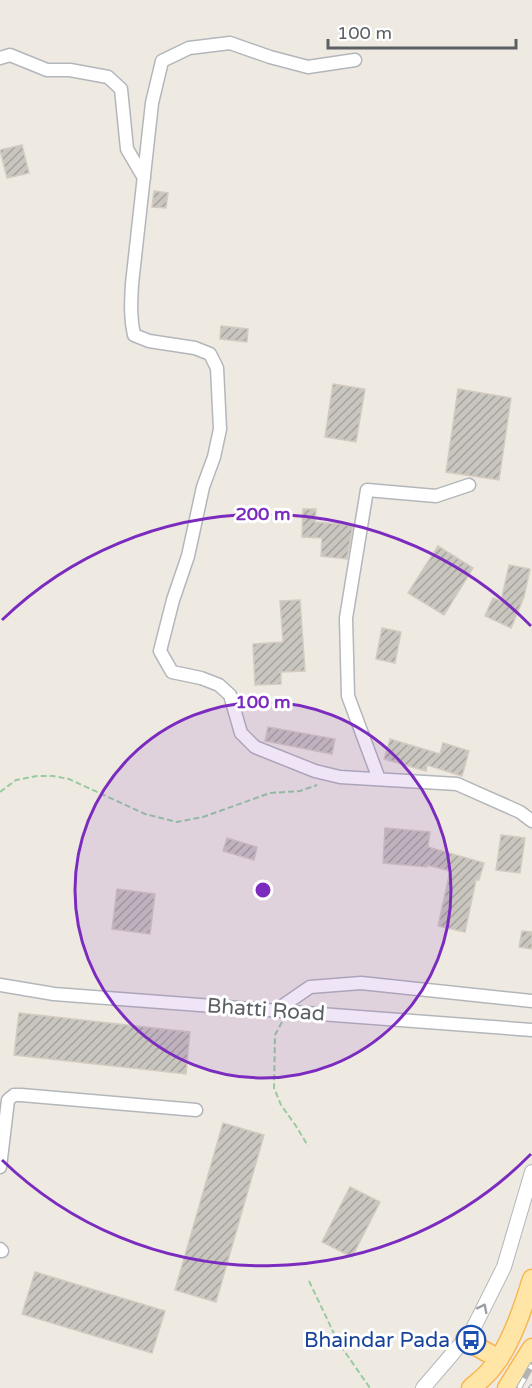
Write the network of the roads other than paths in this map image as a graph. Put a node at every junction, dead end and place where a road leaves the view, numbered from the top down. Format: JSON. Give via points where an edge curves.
{"nodes":[{"id":1,"x":0,"y":58,"type":"edge"},
{"id":2,"x":355,"y":60,"type":"dead end"},
{"id":3,"x":144,"y":178,"type":"junction"},
{"id":4,"x":469,"y":485,"type":"dead end"},
{"id":5,"x":379,"y":779,"type":"junction"},
{"id":6,"x":532,"y":821,"type":"edge"},
{"id":7,"x":0,"y":985,"type":"edge"},
{"id":8,"x":532,"y":1001,"type":"edge"},
{"id":9,"x":281,"y":1012,"type":"junction"},
{"id":10,"x":532,"y":1030,"type":"edge"},
{"id":11,"x":196,"y":1110,"type":"dead end"},
{"id":12,"x":2,"y":1139,"type":"edge"},
{"id":13,"x":0,"y":1160,"type":"edge"},
{"id":14,"x":532,"y":1172,"type":"edge"},
{"id":15,"x":532,"y":1279,"type":"edge"},
{"id":16,"x":465,"y":1340,"type":"junction"},
{"id":17,"x":532,"y":1348,"type":"edge"},
{"id":18,"x":499,"y":1359,"type":"junction"},
{"id":19,"x":423,"y":1388,"type":"edge"},
{"id":20,"x":471,"y":1388,"type":"edge"},
{"id":21,"x":507,"y":1388,"type":"edge"}],
"edges":[{"from":1,"to":3,"type":"street","via":[[10,55],[47,69],[108,77],[121,88],[127,148]]},
{"from":2,"to":3,"type":"street","via":[[308,67],[230,43],[189,48],[162,61],[152,103]]},
{"from":3,"to":5,"type":"street","via":[[130,309],[134,335],[210,354],[217,368],[219,398],[220,429],[214,457],[160,651],[172,672],[219,685],[230,695],[241,733],[255,747],[315,771]]},
{"from":4,"to":5,"type":"street","via":[[436,496],[367,490],[346,618],[348,696]]},
{"from":5,"to":6,"type":"street","via":[[457,784]]},
{"from":7,"to":9,"type":"street","name":"Bhatti Road","via":[[54,994]]},
{"from":8,"to":9,"type":"street","via":[[360,983],[310,987]]},
{"from":9,"to":10,"type":"street","name":"Bhatti Road"},
{"from":11,"to":12,"type":"street","via":[[14,1095],[8,1100]]},
{"from":12,"to":13,"type":"street"},
{"from":16,"to":14,"type":"street","one_way":true,"via":[[504,1267]]},
{"from":15,"to":18,"type":"main road"},
{"from":16,"to":18,"type":"main road"},
{"from":16,"to":19,"type":"street"},
{"from":17,"to":21,"type":"main road"},
{"from":18,"to":20,"type":"main road"}]}
